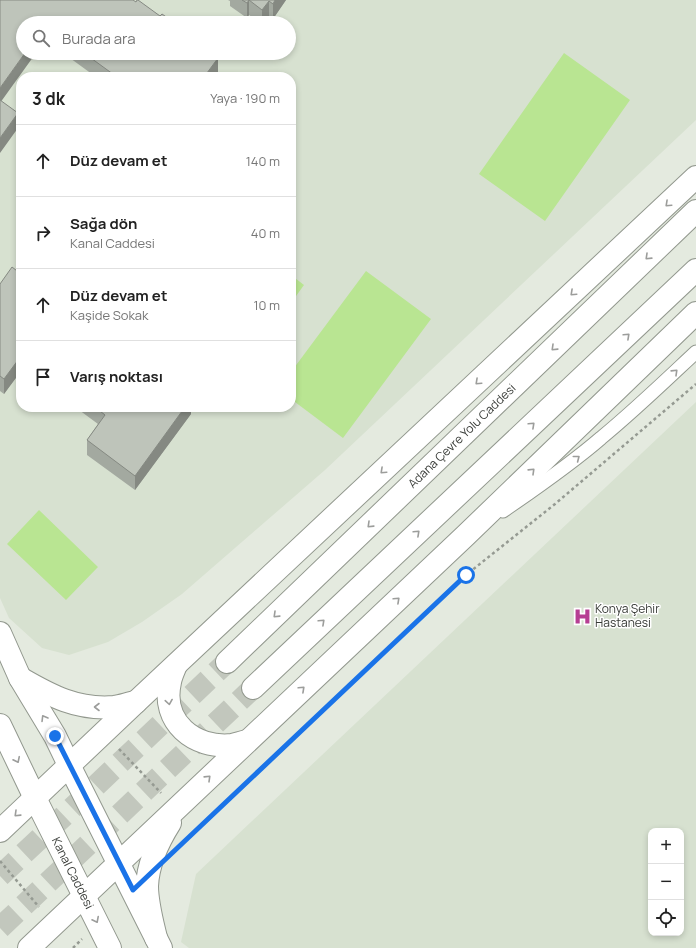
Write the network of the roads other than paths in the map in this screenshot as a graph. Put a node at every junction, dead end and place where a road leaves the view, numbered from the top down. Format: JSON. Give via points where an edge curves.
{"nodes":[{"id":1,"x":696,"y":178,"type":"edge"},
{"id":2,"x":696,"y":211,"type":"edge"},
{"id":3,"x":696,"y":270,"type":"edge"},
{"id":4,"x":696,"y":313,"type":"edge"},
{"id":5,"x":696,"y":352,"type":"edge"},
{"id":6,"x":465,"y":536,"type":"junction"},
{"id":7,"x":0,"y":633,"type":"edge"},
{"id":8,"x":227,"y":662,"type":"tunnel mouth"},
{"id":9,"x":176,"y":665,"type":"junction"},
{"id":10,"x":20,"y":678,"type":"junction"},
{"id":11,"x":253,"y":688,"type":"tunnel mouth"},
{"id":12,"x":136,"y":702,"type":"junction"},
{"id":13,"x":0,"y":726,"type":"edge"},
{"id":14,"x":247,"y":741,"type":"junction"},
{"id":15,"x":70,"y":765,"type":"junction"},
{"id":16,"x":35,"y":798,"type":"junction"},
{"id":17,"x":181,"y":804,"type":"junction"},
{"id":18,"x":0,"y":831,"type":"edge"},
{"id":19,"x":119,"y":863,"type":"junction"},
{"id":20,"x":84,"y":896,"type":"junction"},
{"id":21,"x":159,"y":943,"type":"edge"},
{"id":22,"x":29,"y":948,"type":"edge"},
{"id":23,"x":110,"y":948,"type":"edge"}],
"edges":[{"from":1,"to":9,"type":"main road","one_way":true},
{"from":2,"to":8,"type":"main road","name":"Adana Çevre Yolu Caddesi","one_way":true},
{"from":11,"to":3,"type":"main road","one_way":true},
{"from":6,"to":4,"type":"main road","one_way":true},
{"from":6,"to":5,"type":"lane","one_way":true,"via":[[519,500],[600,439]]},
{"from":14,"to":6,"type":"main road","one_way":true},
{"from":7,"to":10,"type":"main road"},
{"from":9,"to":12,"type":"main road"},
{"from":9,"to":14,"type":"main road","one_way":true,"via":[[168,695],[174,719],[182,730],[192,738],[205,743],[232,745]]},
{"from":12,"to":10,"type":"main road","one_way":true,"via":[[91,707],[74,704],[40,690]]},
{"from":15,"to":10,"type":"main road","one_way":true},
{"from":12,"to":15,"type":"main road"},
{"from":13,"to":16,"type":"main road","name":"Kanal Caddesi","one_way":true},
{"from":17,"to":14,"type":"main road","one_way":true},
{"from":15,"to":16,"type":"main road"},
{"from":15,"to":19,"type":"main road"},
{"from":16,"to":18,"type":"main road","one_way":true},
{"from":16,"to":20,"type":"main road","name":"Kanal Caddesi"},
{"from":17,"to":19,"type":"main road"},
{"from":17,"to":21,"type":"main road","via":[[160,839],[148,873],[148,901]]},
{"from":19,"to":20,"type":"main road"},
{"from":19,"to":21,"type":"main road"},
{"from":20,"to":22,"type":"main road"},
{"from":20,"to":23,"type":"main road","name":"Kanal Caddesi","one_way":true}]}
